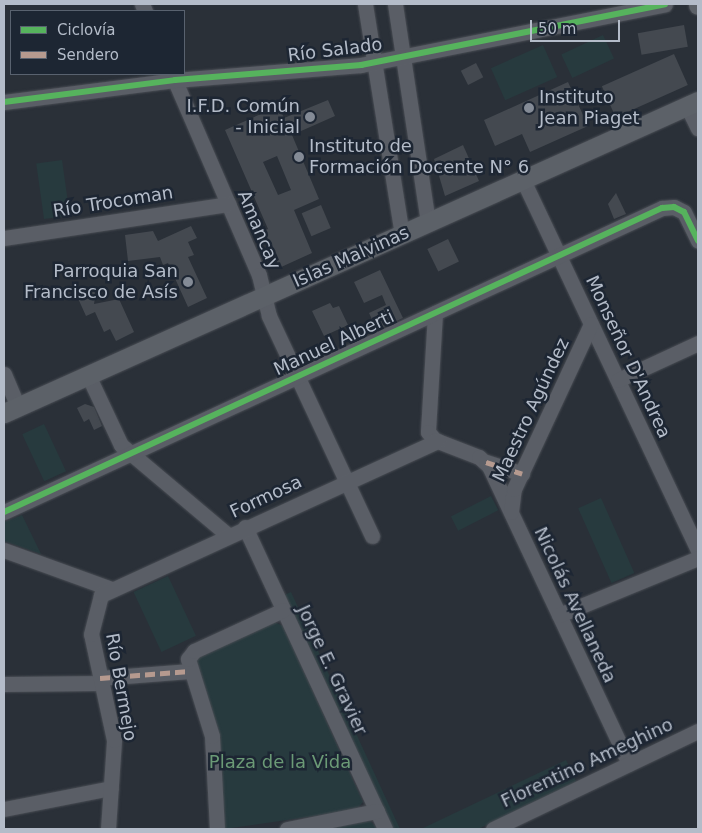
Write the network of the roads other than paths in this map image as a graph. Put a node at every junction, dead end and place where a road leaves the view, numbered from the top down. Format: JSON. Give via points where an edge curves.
{"nodes":[{"id":1,"x":364,"y":4,"type":"edge"},
{"id":2,"x":395,"y":4,"type":"edge"},
{"id":3,"x":665,"y":4,"type":"edge"},
{"id":4,"x":403,"y":57,"type":"junction"},
{"id":5,"x":374,"y":62,"type":"junction"},
{"id":6,"x":173,"y":77,"type":"edge"},
{"id":7,"x":4,"y":102,"type":"edge"},
{"id":8,"x":694,"y":105,"type":"edge"},
{"id":9,"x":698,"y":129,"type":"edge"},
{"id":10,"x":523,"y":180,"type":"junction"},
{"id":11,"x":228,"y":204,"type":"junction"},
{"id":12,"x":428,"y":222,"type":"junction"},
{"id":13,"x":402,"y":234,"type":"junction"},
{"id":14,"x":4,"y":238,"type":"edge"},
{"id":15,"x":698,"y":241,"type":"edge"},
{"id":16,"x":559,"y":255,"type":"junction"},
{"id":17,"x":264,"y":296,"type":"junction"},
{"id":18,"x":436,"y":313,"type":"junction"},
{"id":19,"x":592,"y":324,"type":"junction"},
{"id":20,"x":695,"y":346,"type":"edge"},
{"id":21,"x":4,"y":374,"type":"edge"},
{"id":22,"x":88,"y":376,"type":"junction"},
{"id":23,"x":298,"y":377,"type":"junction"},
{"id":24,"x":618,"y":380,"type":"junction"},
{"id":25,"x":11,"y":410,"type":"edge"},
{"id":26,"x":437,"y":441,"type":"junction"},
{"id":27,"x":130,"y":454,"type":"junction"},
{"id":28,"x":486,"y":462,"type":"junction"},
{"id":29,"x":522,"y":474,"type":"junction"},
{"id":30,"x":346,"y":480,"type":"junction"},
{"id":31,"x":4,"y":512,"type":"edge"},
{"id":32,"x":511,"y":513,"type":"junction"},
{"id":33,"x":245,"y":527,"type":"junction"},
{"id":34,"x":228,"y":535,"type":"junction"},
{"id":35,"x":372,"y":536,"type":"dead end"},
{"id":36,"x":4,"y":550,"type":"edge"},
{"id":37,"x":698,"y":550,"type":"edge"},
{"id":38,"x":698,"y":558,"type":"edge"},
{"id":39,"x":112,"y":589,"type":"junction"},
{"id":40,"x":283,"y":610,"type":"junction"},
{"id":41,"x":558,"y":614,"type":"junction"},
{"id":42,"x":190,"y":671,"type":"junction"},
{"id":43,"x":101,"y":681,"type":"junction"},
{"id":44,"x":4,"y":684,"type":"edge"},
{"id":45,"x":698,"y":731,"type":"edge"},
{"id":46,"x":629,"y":764,"type":"junction"},
{"id":47,"x":111,"y":788,"type":"junction"},
{"id":48,"x":4,"y":809,"type":"edge"},
{"id":49,"x":377,"y":811,"type":"junction"},
{"id":50,"x":522,"y":823,"type":"edge"},
{"id":51,"x":108,"y":829,"type":"edge"},
{"id":52,"x":217,"y":829,"type":"edge"},
{"id":53,"x":287,"y":829,"type":"edge"},
{"id":54,"x":385,"y":829,"type":"edge"},
{"id":55,"x":493,"y":829,"type":"edge"}],
"edges":[{"from":1,"to":5,"type":"street"},
{"from":2,"to":4,"type":"street"},
{"from":3,"to":4,"type":"street","name":"Río Salado"},
{"from":4,"to":5,"type":"street","name":"Río Salado"},
{"from":4,"to":12,"type":"street"},
{"from":5,"to":6,"type":"street","name":"Río Salado"},
{"from":5,"to":13,"type":"street"},
{"from":6,"to":7,"type":"street","name":"Río Salado"},
{"from":6,"to":11,"type":"street","name":"Amancay"},
{"from":8,"to":9,"type":"street"},
{"from":8,"to":10,"type":"main road","name":"Islas Malvinas"},
{"from":10,"to":12,"type":"main road","name":"Islas Malvinas"},
{"from":10,"to":16,"type":"street","name":"Monseñor D'Andrea"},
{"from":11,"to":14,"type":"street","name":"Río Trocoman"},
{"from":11,"to":17,"type":"street","name":"Amancay"},
{"from":12,"to":13,"type":"main road","name":"Islas Malvinas"},
{"from":13,"to":17,"type":"main road","name":"Islas Malvinas"},
{"from":15,"to":16,"type":"street","name":"Manuel Alberti","via":[[678,208],[662,208]]},
{"from":16,"to":18,"type":"street","name":"Manuel Alberti"},
{"from":16,"to":19,"type":"street","name":"Monseñor D'Andrea"},
{"from":17,"to":22,"type":"main road","name":"Islas Malvinas"},
{"from":17,"to":23,"type":"street","name":"Amancay"},
{"from":18,"to":23,"type":"street","name":"Manuel Alberti"},
{"from":18,"to":26,"type":"street","via":[[427,427]]},
{"from":19,"to":24,"type":"street","name":"Monseñor D'Andrea"},
{"from":19,"to":29,"type":"street","name":"Maestro Agúndez"},
{"from":20,"to":24,"type":"street"},
{"from":21,"to":25,"type":"street"},
{"from":22,"to":25,"type":"main road","name":"Islas Malvinas"},
{"from":22,"to":27,"type":"street","via":[[115,434]]},
{"from":23,"to":27,"type":"street","name":"Manuel Alberti"},
{"from":23,"to":30,"type":"street","name":"Amancay"},
{"from":24,"to":37,"type":"street","name":"Monseñor D'Andrea"},
{"from":26,"to":28,"type":"street"},
{"from":26,"to":30,"type":"street","name":"Formosa"},
{"from":27,"to":31,"type":"street","name":"Manuel Alberti"},
{"from":27,"to":34,"type":"street"},
{"from":28,"to":29,"type":"street"},
{"from":28,"to":32,"type":"street","name":"Nicolás Avellaneda"},
{"from":29,"to":32,"type":"street","name":"Maestro Agúndez"},
{"from":30,"to":33,"type":"street","name":"Formosa"},
{"from":30,"to":35,"type":"street","name":"Amancay"},
{"from":32,"to":41,"type":"street","name":"Nicolás Avellaneda"},
{"from":33,"to":34,"type":"street","name":"Formosa"},
{"from":33,"to":40,"type":"street","name":"Jorge E. Gravier"},
{"from":34,"to":39,"type":"street","name":"Formosa"},
{"from":36,"to":39,"type":"street"},
{"from":38,"to":41,"type":"street"},
{"from":39,"to":43,"type":"street","name":"Río Bermejo","via":[[98,599],[91,630]]},
{"from":40,"to":42,"type":"street","via":[[192,653],[188,659]]},
{"from":40,"to":49,"type":"street","name":"Jorge E. Gravier"},
{"from":41,"to":46,"type":"street","name":"Nicolás Avellaneda"},
{"from":42,"to":43,"type":"street"},
{"from":42,"to":52,"type":"street","via":[[212,736]]},
{"from":43,"to":44,"type":"street"},
{"from":43,"to":47,"type":"street","name":"Río Bermejo","via":[[114,740]]},
{"from":45,"to":46,"type":"street","name":"Florentino Ameghino"},
{"from":46,"to":50,"type":"street","name":"Florentino Ameghino"},
{"from":47,"to":48,"type":"street"},
{"from":47,"to":51,"type":"street","name":"Río Bermejo"},
{"from":49,"to":53,"type":"street"},
{"from":49,"to":54,"type":"street","name":"Jorge E. Gravier"},
{"from":50,"to":55,"type":"street","name":"Florentino Ameghino"}]}
